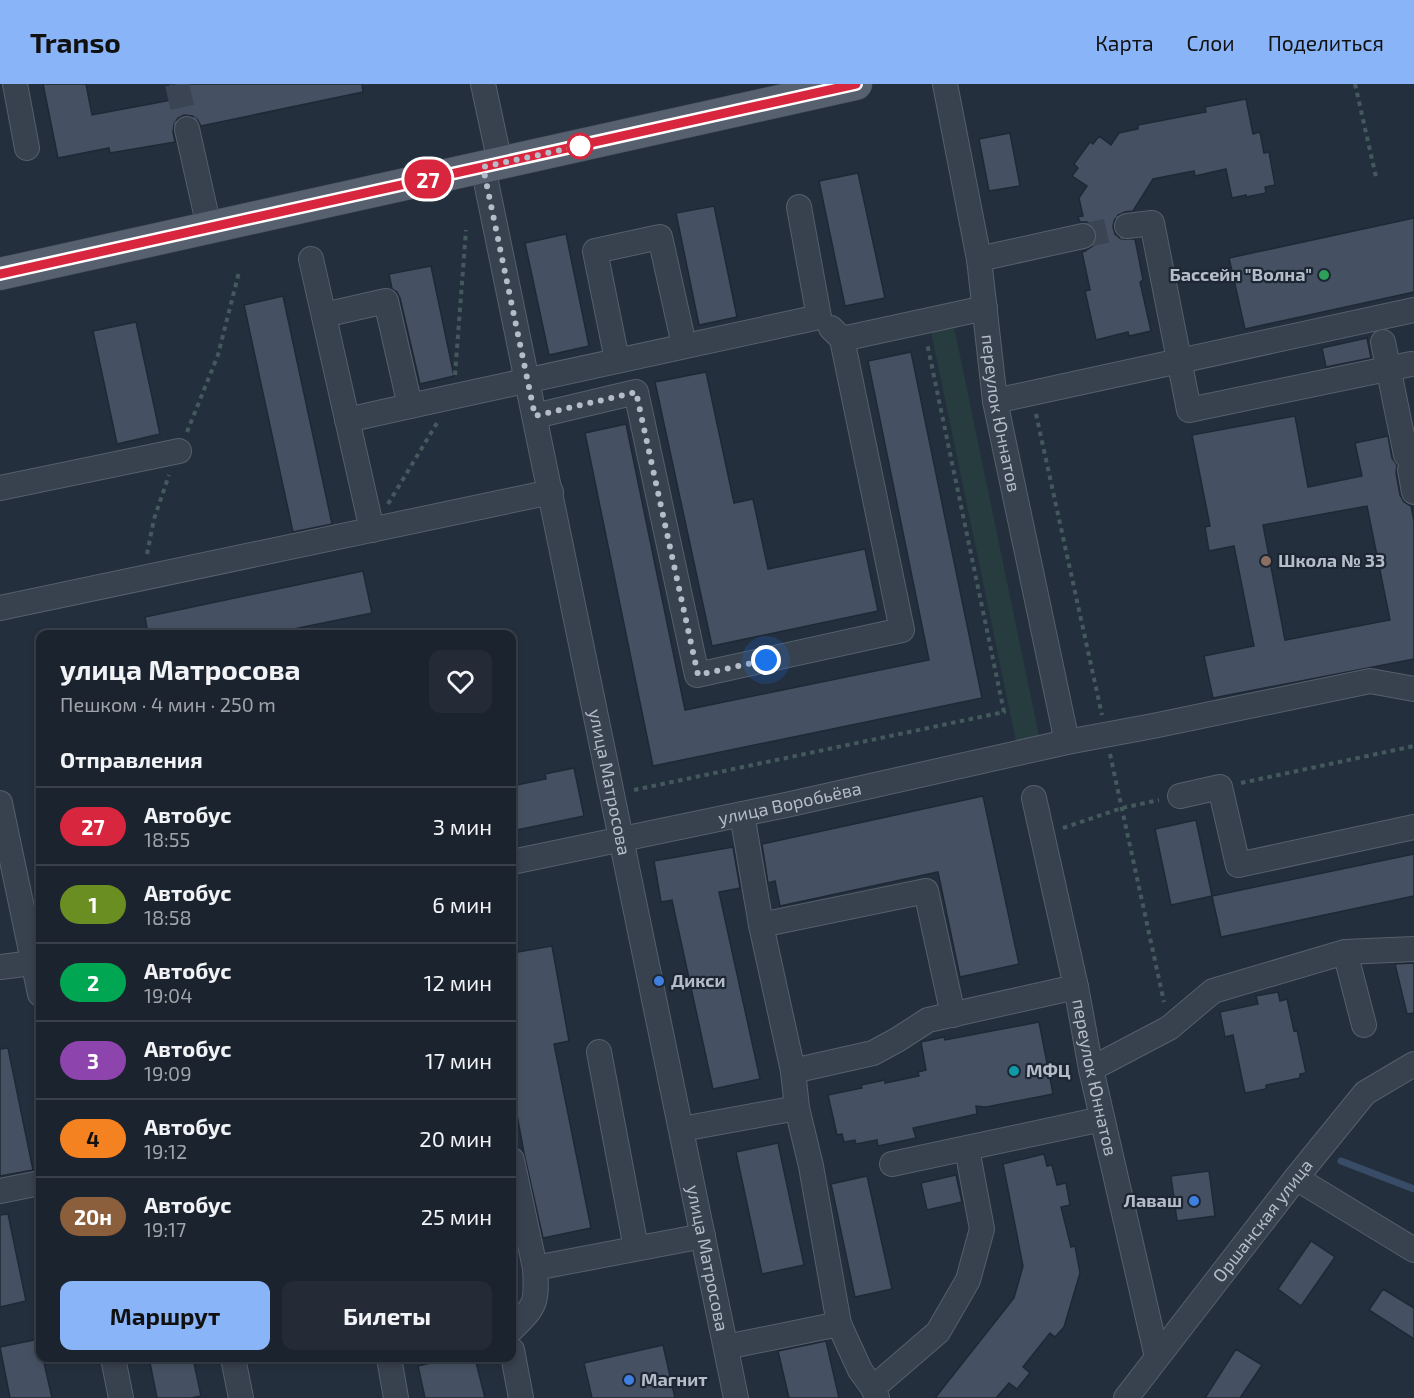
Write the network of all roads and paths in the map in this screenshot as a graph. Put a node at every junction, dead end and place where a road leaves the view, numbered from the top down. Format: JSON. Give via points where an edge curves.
{"nodes":[{"id":1,"x":15,"y":84,"type":"edge"},
{"id":2,"x":483,"y":84,"type":"edge"},
{"id":3,"x":856,"y":84,"type":"edge"},
{"id":4,"x":945,"y":84,"type":"edge"},
{"id":5,"x":1355,"y":84,"type":"edge"},
{"id":6,"x":818,"y":88,"type":"edge"},
{"id":7,"x":187,"y":129,"type":"tunnel mouth"},
{"id":8,"x":27,"y":148,"type":"dead end"},
{"id":9,"x":492,"y":165,"type":"junction"},
{"id":10,"x":1376,"y":177,"type":"dead end"},
{"id":11,"x":799,"y":207,"type":"dead end"},
{"id":12,"x":1127,"y":226,"type":"tunnel mouth"},
{"id":13,"x":208,"y":227,"type":"junction"},
{"id":14,"x":1083,"y":236,"type":"tunnel mouth"},
{"id":15,"x":311,"y":259,"type":"dead end"},
{"id":16,"x":979,"y":259,"type":"junction"},
{"id":17,"x":238,"y":272,"type":"dead end"},
{"id":18,"x":0,"y":274,"type":"edge"},
{"id":19,"x":985,"y":308,"type":"junction"},
{"id":20,"x":1414,"y":310,"type":"edge"},
{"id":21,"x":324,"y":315,"type":"junction"},
{"id":22,"x":819,"y":317,"type":"junction"},
{"id":23,"x":842,"y":339,"type":"junction"},
{"id":24,"x":1383,"y":342,"type":"dead end"},
{"id":25,"x":684,"y":345,"type":"junction"},
{"id":26,"x":617,"y":360,"type":"junction"},
{"id":27,"x":1180,"y":362,"type":"junction"},
{"id":28,"x":1400,"y":366,"type":"junction"},
{"id":29,"x":528,"y":380,"type":"junction"},
{"id":30,"x":995,"y":401,"type":"junction"},
{"id":31,"x":410,"y":406,"type":"junction"},
{"id":32,"x":535,"y":416,"type":"junction"},
{"id":33,"x":347,"y":420,"type":"junction"},
{"id":34,"x":179,"y":451,"type":"junction"},
{"id":35,"x":1410,"y":472,"type":"edge"},
{"id":36,"x":0,"y":488,"type":"edge"},
{"id":37,"x":551,"y":492,"type":"junction"},
{"id":38,"x":372,"y":530,"type":"junction"},
{"id":39,"x":142,"y":578,"type":"junction"},
{"id":40,"x":0,"y":608,"type":"edge"},
{"id":41,"x":1414,"y":689,"type":"edge"},
{"id":42,"x":1067,"y":742,"type":"junction"},
{"id":43,"x":1414,"y":746,"type":"edge"},
{"id":44,"x":1220,"y":787,"type":"junction"},
{"id":45,"x":1180,"y":796,"type":"joint"},
{"id":46,"x":1034,"y":798,"type":"dead end"},
{"id":47,"x":0,"y":803,"type":"edge"},
{"id":48,"x":742,"y":814,"type":"junction"},
{"id":49,"x":1414,"y":826,"type":"edge"},
{"id":50,"x":1042,"y":835,"type":"junction"},
{"id":51,"x":622,"y":839,"type":"junction"},
{"id":52,"x":516,"y":861,"type":"edge"},
{"id":53,"x":761,"y":925,"type":"junction"},
{"id":54,"x":1414,"y":949,"type":"edge"},
{"id":55,"x":1345,"y":952,"type":"junction"},
{"id":56,"x":36,"y":959,"type":"edge"},
{"id":57,"x":36,"y":963,"type":"edge"},
{"id":58,"x":0,"y":967,"type":"edge"},
{"id":59,"x":1076,"y":987,"type":"junction"},
{"id":60,"x":953,"y":1015,"type":"junction"},
{"id":61,"x":1364,"y":1025,"type":"dead end"},
{"id":62,"x":599,"y":1052,"type":"dead end"},
{"id":63,"x":1414,"y":1064,"type":"edge"},
{"id":64,"x":1091,"y":1069,"type":"junction"},
{"id":65,"x":793,"y":1071,"type":"junction"},
{"id":66,"x":797,"y":1108,"type":"junction"},
{"id":67,"x":1102,"y":1119,"type":"junction"},
{"id":68,"x":682,"y":1130,"type":"junction"},
{"id":69,"x":967,"y":1149,"type":"junction"},
{"id":70,"x":892,"y":1164,"type":"dead end"},
{"id":71,"x":1296,"y":1178,"type":"junction"},
{"id":72,"x":516,"y":1179,"type":"edge"},
{"id":73,"x":36,"y":1184,"type":"edge"},
{"id":74,"x":0,"y":1191,"type":"edge"},
{"id":75,"x":703,"y":1236,"type":"junction"},
{"id":76,"x":1412,"y":1247,"type":"edge"},
{"id":77,"x":636,"y":1248,"type":"junction"},
{"id":78,"x":535,"y":1268,"type":"junction"},
{"id":79,"x":516,"y":1322,"type":"edge"},
{"id":80,"x":839,"y":1324,"type":"junction"},
{"id":81,"x":726,"y":1347,"type":"junction"},
{"id":82,"x":1157,"y":1357,"type":"junction"},
{"id":83,"x":114,"y":1362,"type":"edge"},
{"id":84,"x":234,"y":1362,"type":"edge"},
{"id":85,"x":390,"y":1362,"type":"edge"},
{"id":86,"x":514,"y":1362,"type":"edge"},
{"id":87,"x":875,"y":1393,"type":"edge"},
{"id":88,"x":1128,"y":1397,"type":"edge"},
{"id":89,"x":121,"y":1398,"type":"edge"},
{"id":90,"x":241,"y":1398,"type":"edge"},
{"id":91,"x":396,"y":1398,"type":"edge"},
{"id":92,"x":521,"y":1398,"type":"edge"},
{"id":93,"x":736,"y":1398,"type":"edge"}],
"edges":[{"from":1,"to":8,"type":"street"},
{"from":2,"to":9,"type":"street","name":"улица Матросова"},
{"from":3,"to":6,"type":"main road"},
{"from":4,"to":16,"type":"street","name":"переулок Юннатов"},
{"from":5,"to":10,"type":"path"},
{"from":6,"to":9,"type":"main road"},
{"from":7,"to":13,"type":"street"},
{"from":9,"to":13,"type":"main road"},
{"from":9,"to":29,"type":"street","name":"улица Матросова"},
{"from":11,"to":22,"type":"street"},
{"from":12,"to":27,"type":"street","via":[[1152,222]]},
{"from":13,"to":18,"type":"main road"},
{"from":14,"to":16,"type":"street"},
{"from":15,"to":21,"type":"street"},
{"from":16,"to":19,"type":"street","name":"переулок Юннатов"},
{"from":17,"to":34,"type":"path","via":[[218,355]]},
{"from":19,"to":23,"type":"street"},
{"from":19,"to":30,"type":"street","name":"переулок Юннатов"},
{"from":20,"to":27,"type":"street"},
{"from":21,"to":31,"type":"street","via":[[386,301]]},
{"from":21,"to":33,"type":"street"},
{"from":22,"to":23,"type":"street"},
{"from":22,"to":25,"type":"street"},
{"from":23,"to":32,"type":"street","via":[[902,630],[698,675],[636,392]]},
{"from":24,"to":28,"type":"street"},
{"from":25,"to":26,"type":"street"},
{"from":25,"to":26,"type":"street","via":[[660,237],[595,251]]},
{"from":26,"to":29,"type":"street"},
{"from":27,"to":28,"type":"street","via":[[1189,410]]},
{"from":27,"to":30,"type":"street"},
{"from":28,"to":35,"type":"street"},
{"from":29,"to":31,"type":"street"},
{"from":29,"to":32,"type":"street","name":"улица Матросова"},
{"from":30,"to":42,"type":"street","name":"переулок Юннатов"},
{"from":31,"to":33,"type":"street"},
{"from":32,"to":37,"type":"street","name":"улица Матросова"},
{"from":33,"to":38,"type":"street"},
{"from":34,"to":36,"type":"street"},
{"from":34,"to":39,"type":"path","via":[[154,519]]},
{"from":37,"to":38,"type":"street"},
{"from":37,"to":51,"type":"street","name":"улица Матросова"},
{"from":38,"to":39,"type":"street"},
{"from":39,"to":40,"type":"street"},
{"from":41,"to":42,"type":"street","name":"улица Воробьёва","via":[[1370,681]]},
{"from":42,"to":48,"type":"street","name":"улица Воробьёва"},
{"from":43,"to":44,"type":"path"},
{"from":44,"to":45,"type":"street"},
{"from":44,"to":49,"type":"street","via":[[1238,865]]},
{"from":45,"to":50,"type":"path","via":[[1122,808]]},
{"from":46,"to":50,"type":"street","name":"переулок Юннатов"},
{"from":47,"to":56,"type":"street"},
{"from":48,"to":51,"type":"street","name":"улица Воробьёва"},
{"from":48,"to":53,"type":"street"},
{"from":50,"to":59,"type":"street","name":"переулок Юннатов"},
{"from":51,"to":52,"type":"street","name":"улица Воробьёва"},
{"from":51,"to":68,"type":"street","name":"улица Матросова"},
{"from":53,"to":60,"type":"street","via":[[926,891]]},
{"from":53,"to":65,"type":"street"},
{"from":54,"to":55,"type":"street"},
{"from":55,"to":61,"type":"street"},
{"from":55,"to":64,"type":"street","via":[[1213,991],[1169,1028]]},
{"from":57,"to":58,"type":"street"},
{"from":59,"to":60,"type":"street"},
{"from":59,"to":64,"type":"street","name":"переулок Юннатов"},
{"from":60,"to":65,"type":"street","via":[[928,1020],[873,1053]]},
{"from":62,"to":77,"type":"street"},
{"from":63,"to":71,"type":"street","name":"Оршанская улица","via":[[1365,1092]]},
{"from":64,"to":67,"type":"street","name":"переулок Юннатов"},
{"from":65,"to":66,"type":"street"},
{"from":66,"to":68,"type":"street"},
{"from":66,"to":80,"type":"street"},
{"from":67,"to":69,"type":"street"},
{"from":67,"to":82,"type":"street","name":"переулок Юннатов"},
{"from":68,"to":75,"type":"street","name":"улица Матросова"},
{"from":69,"to":70,"type":"street"},
{"from":69,"to":87,"type":"street","via":[[982,1229],[968,1280],[938,1332]]},
{"from":71,"to":76,"type":"street"},
{"from":71,"to":82,"type":"street","name":"Оршанская улица"},
{"from":72,"to":78,"type":"street"},
{"from":73,"to":74,"type":"street"},
{"from":75,"to":77,"type":"street"},
{"from":75,"to":81,"type":"street","name":"улица Матросова"},
{"from":77,"to":78,"type":"street"},
{"from":78,"to":79,"type":"street","via":[[537,1295],[528,1313]]},
{"from":80,"to":81,"type":"street"},
{"from":80,"to":87,"type":"street"},
{"from":81,"to":93,"type":"street","name":"улица Матросова"},
{"from":82,"to":88,"type":"street","name":"Оршанская улица"},
{"from":83,"to":89,"type":"street"},
{"from":84,"to":90,"type":"street"},
{"from":85,"to":91,"type":"street"},
{"from":86,"to":92,"type":"street"}]}
